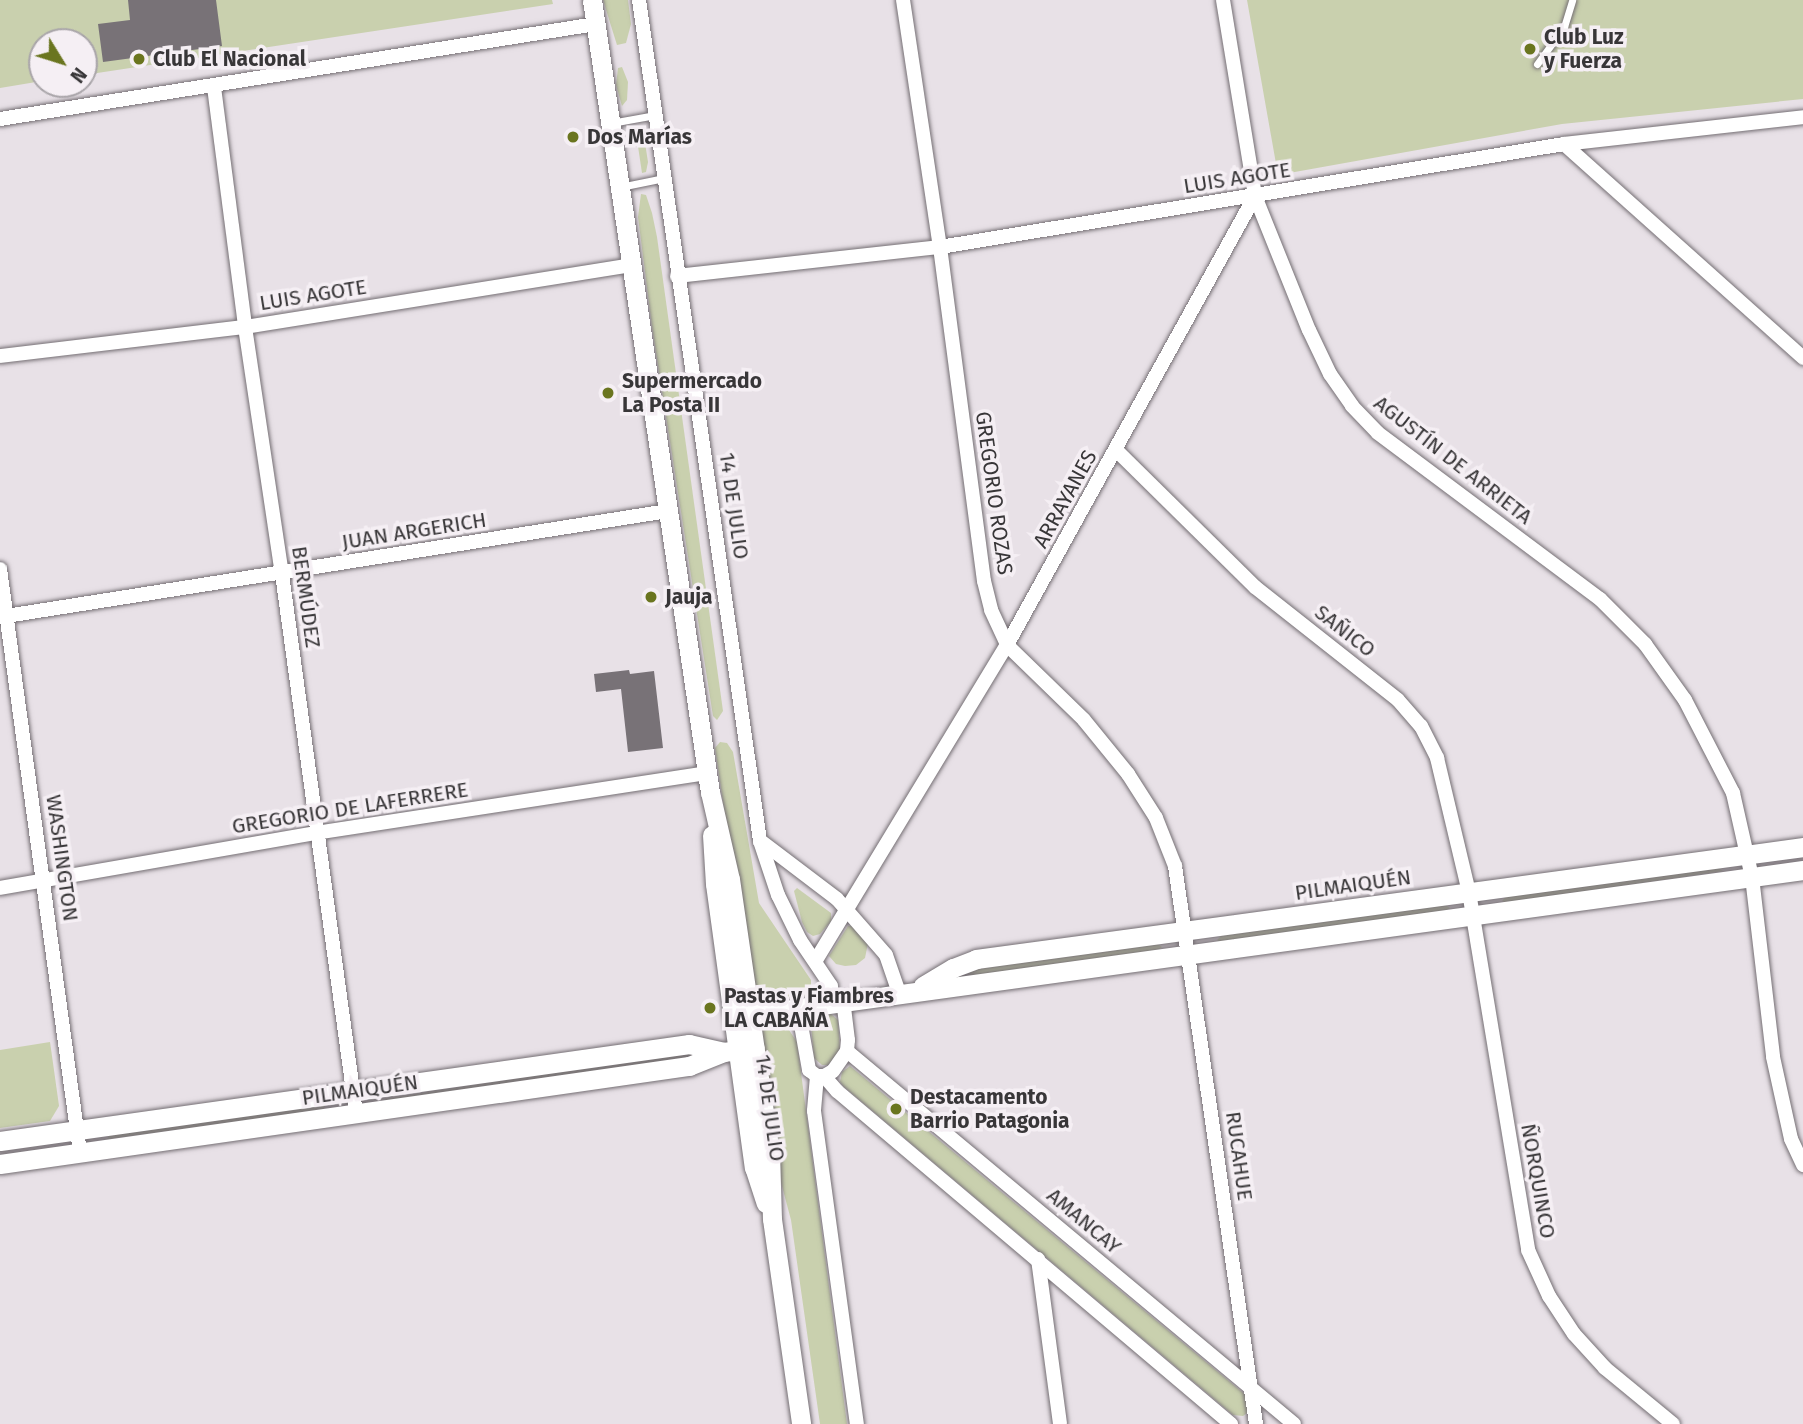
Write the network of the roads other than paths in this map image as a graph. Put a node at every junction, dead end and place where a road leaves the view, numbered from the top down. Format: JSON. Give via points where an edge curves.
{"nodes":[{"id":1,"x":592,"y":0,"type":"edge"},
{"id":2,"x":639,"y":0,"type":"edge"},
{"id":3,"x":903,"y":0,"type":"edge"},
{"id":4,"x":1223,"y":0,"type":"edge"},
{"id":5,"x":1572,"y":0,"type":"edge"},
{"id":6,"x":596,"y":24,"type":"junction"},
{"id":7,"x":1537,"y":64,"type":"dead end"},
{"id":8,"x":215,"y":87,"type":"junction"},
{"id":9,"x":655,"y":115,"type":"junction"},
{"id":10,"x":1803,"y":117,"type":"edge"},
{"id":11,"x":0,"y":119,"type":"edge"},
{"id":12,"x":610,"y":124,"type":"junction"},
{"id":13,"x":1564,"y":144,"type":"junction"},
{"id":14,"x":664,"y":178,"type":"junction"},
{"id":15,"x":620,"y":187,"type":"junction"},
{"id":16,"x":1255,"y":196,"type":"junction"},
{"id":17,"x":940,"y":247,"type":"junction"},
{"id":18,"x":632,"y":265,"type":"junction"},
{"id":19,"x":677,"y":276,"type":"junction"},
{"id":20,"x":245,"y":327,"type":"junction"},
{"id":21,"x":0,"y":356,"type":"edge"},
{"id":22,"x":1803,"y":358,"type":"edge"},
{"id":23,"x":1116,"y":450,"type":"junction"},
{"id":24,"x":668,"y":511,"type":"junction"},
{"id":25,"x":0,"y":569,"type":"edge"},
{"id":26,"x":282,"y":573,"type":"junction"},
{"id":27,"x":3,"y":617,"type":"edge"},
{"id":28,"x":1007,"y":645,"type":"junction"},
{"id":29,"x":709,"y":783,"type":"junction"},
{"id":30,"x":315,"y":833,"type":"junction"},
{"id":31,"x":760,"y":841,"type":"junction"},
{"id":32,"x":1803,"y":847,"type":"edge"},
{"id":33,"x":1748,"y":854,"type":"junction"},
{"id":34,"x":1803,"y":870,"type":"edge"},
{"id":35,"x":1752,"y":877,"type":"junction"},
{"id":36,"x":45,"y":882,"type":"junction"},
{"id":37,"x":0,"y":888,"type":"edge"},
{"id":38,"x":1469,"y":892,"type":"junction"},
{"id":39,"x":847,"y":911,"type":"junction"},
{"id":40,"x":1472,"y":915,"type":"junction"},
{"id":41,"x":1187,"y":931,"type":"junction"},
{"id":42,"x":1190,"y":953,"type":"junction"},
{"id":43,"x":816,"y":960,"type":"junction"},
{"id":44,"x":908,"y":991,"type":"junction"},
{"id":45,"x":837,"y":1002,"type":"junction"},
{"id":46,"x":798,"y":1008,"type":"junction"},
{"id":47,"x":742,"y":1016,"type":"junction"},
{"id":48,"x":739,"y":1050,"type":"junction"},
{"id":49,"x":847,"y":1051,"type":"junction"},
{"id":50,"x":820,"y":1076,"type":"junction"},
{"id":51,"x":354,"y":1091,"type":"junction"},
{"id":52,"x":356,"y":1114,"type":"junction"},
{"id":53,"x":76,"y":1130,"type":"junction"},
{"id":54,"x":0,"y":1141,"type":"edge"},
{"id":55,"x":80,"y":1152,"type":"junction"},
{"id":56,"x":0,"y":1164,"type":"edge"},
{"id":57,"x":1803,"y":1165,"type":"edge"},
{"id":58,"x":1038,"y":1259,"type":"junction"},
{"id":59,"x":1250,"y":1387,"type":"junction"},
{"id":60,"x":801,"y":1424,"type":"edge"},
{"id":61,"x":857,"y":1424,"type":"edge"},
{"id":62,"x":1060,"y":1424,"type":"edge"},
{"id":63,"x":1231,"y":1424,"type":"edge"},
{"id":64,"x":1256,"y":1424,"type":"edge"},
{"id":65,"x":1294,"y":1424,"type":"edge"},
{"id":66,"x":1673,"y":1424,"type":"edge"}],
"edges":[{"from":1,"to":6,"type":"main road","name":"14 DE JULIO"},
{"from":2,"to":9,"type":"street","name":"14 DE JULIO"},
{"from":3,"to":17,"type":"street","name":"GREGORIO ROZAS"},
{"from":4,"to":16,"type":"street","name":"AGUSTÍN DE ARRIETA"},
{"from":5,"to":7,"type":"lane","via":[[1564,27]]},
{"from":6,"to":8,"type":"street"},
{"from":6,"to":12,"type":"main road","name":"14 DE JULIO"},
{"from":8,"to":11,"type":"street"},
{"from":8,"to":20,"type":"street","name":"BERMÚDEZ"},
{"from":9,"to":12,"type":"lane"},
{"from":9,"to":14,"type":"street","name":"14 DE JULIO"},
{"from":10,"to":13,"type":"street","name":"LUIS AGOTE"},
{"from":12,"to":15,"type":"main road","name":"14 DE JULIO"},
{"from":13,"to":16,"type":"street","name":"LUIS AGOTE"},
{"from":13,"to":22,"type":"street"},
{"from":14,"to":15,"type":"lane"},
{"from":14,"to":19,"type":"street","name":"14 DE JULIO"},
{"from":15,"to":18,"type":"main road","name":"14 DE JULIO"},
{"from":16,"to":17,"type":"street","name":"LUIS AGOTE"},
{"from":16,"to":23,"type":"street","name":"ARRAYANES"},
{"from":16,"to":33,"type":"street","name":"AGUSTÍN DE ARRIETA","via":[[1308,330],[1352,405],[1378,433],[1600,599],[1645,644],[1685,700],[1733,793]]},
{"from":17,"to":19,"type":"street","name":"LUIS AGOTE"},
{"from":17,"to":28,"type":"street","name":"GREGORIO ROZAS","via":[[984,581]]},
{"from":18,"to":20,"type":"street","name":"LUIS AGOTE"},
{"from":18,"to":24,"type":"main road","name":"14 DE JULIO"},
{"from":19,"to":31,"type":"street","name":"14 DE JULIO"},
{"from":20,"to":21,"type":"street","name":"LUIS AGOTE"},
{"from":20,"to":26,"type":"street","name":"BERMÚDEZ"},
{"from":23,"to":28,"type":"street","name":"ARRAYANES"},
{"from":23,"to":38,"type":"street","name":"SAÑICO","via":[[1255,587],[1398,700],[1421,726],[1437,758]]},
{"from":24,"to":26,"type":"street","name":"JUAN ARGERICH"},
{"from":24,"to":29,"type":"main road","name":"14 DE JULIO"},
{"from":25,"to":27,"type":"street","name":"WASHINGTON"},
{"from":26,"to":27,"type":"street","name":"JUAN ARGERICH"},
{"from":26,"to":30,"type":"street","name":"BERMÚDEZ"},
{"from":27,"to":36,"type":"street","name":"WASHINGTON"},
{"from":28,"to":39,"type":"street","name":"ARRAYANES"},
{"from":28,"to":41,"type":"street","name":"GREGORIO ROZAS","via":[[1084,720],[1156,818],[1175,866]]},
{"from":29,"to":30,"type":"street","name":"GREGORIO DE LAFERRERE"},
{"from":29,"to":47,"type":"main road","name":"14 DE JULIO","via":[[713,869]]},
{"from":30,"to":36,"type":"street","name":"GREGORIO DE LAFERRERE"},
{"from":30,"to":51,"type":"street","name":"BERMÚDEZ"},
{"from":31,"to":39,"type":"street"},
{"from":31,"to":43,"type":"street","name":"14 DE JULIO","via":[[778,895],[800,940]]},
{"from":32,"to":33,"type":"main road","name":"PILMAIQUÉN"},
{"from":33,"to":35,"type":"street","name":"AGUSTÍN DE ARRIETA"},
{"from":33,"to":38,"type":"main road","name":"PILMAIQUÉN"},
{"from":34,"to":35,"type":"main road","name":"PILMAIQUÉN"},
{"from":35,"to":40,"type":"main road","name":"PILMAIQUÉN"},
{"from":35,"to":57,"type":"street","name":"AGUSTÍN DE ARRIETA","via":[[1773,1057],[1791,1139]]},
{"from":36,"to":37,"type":"street","name":"GREGORIO DE LAFERRERE"},
{"from":36,"to":53,"type":"street","name":"WASHINGTON"},
{"from":38,"to":40,"type":"street","name":"ÑORQUINCO"},
{"from":38,"to":41,"type":"main road","name":"PILMAIQUÉN"},
{"from":39,"to":43,"type":"street","name":"ARRAYANES"},
{"from":39,"to":44,"type":"street","via":[[886,955]]},
{"from":40,"to":42,"type":"main road","name":"PILMAIQUÉN"},
{"from":40,"to":66,"type":"street","name":"ÑORQUINCO","via":[[1528,1250],[1549,1296],[1574,1334],[1605,1368]]},
{"from":41,"to":42,"type":"street","name":"RUCAHUE"},
{"from":41,"to":44,"type":"main road","name":"PILMAIQUÉN","via":[[976,959]]},
{"from":42,"to":44,"type":"main road","name":"PILMAIQUÉN"},
{"from":42,"to":59,"type":"street","name":"RUCAHUE"},
{"from":43,"to":45,"type":"street","name":"14 DE JULIO"},
{"from":44,"to":45,"type":"main road","name":"PILMAIQUÉN"},
{"from":45,"to":46,"type":"main road","name":"PILMAIQUÉN"},
{"from":45,"to":49,"type":"street","name":"14 DE JULIO"},
{"from":46,"to":47,"type":"main road","name":"PILMAIQUÉN"},
{"from":46,"to":50,"type":"street","via":[[809,1070]]},
{"from":47,"to":48,"type":"main road","name":"14 DE JULIO"},
{"from":48,"to":51,"type":"main road","name":"PILMAIQUÉN","via":[[689,1044]]},
{"from":48,"to":52,"type":"main road","name":"PILMAIQUÉN","via":[[689,1066]]},
{"from":48,"to":60,"type":"main road","name":"14 DE JULIO","via":[[754,1167],[772,1219]]},
{"from":49,"to":50,"type":"street","via":[[832,1071]]},
{"from":49,"to":59,"type":"street","name":"AMANCAY"},
{"from":50,"to":58,"type":"street"},
{"from":50,"to":61,"type":"street","name":"14 DE JULIO","via":[[814,1111]]},
{"from":51,"to":52,"type":"street","name":"BERMÚDEZ"},
{"from":51,"to":53,"type":"main road","name":"PILMAIQUÉN"},
{"from":52,"to":55,"type":"main road","name":"PILMAIQUÉN"},
{"from":53,"to":54,"type":"main road","name":"PILMAIQUÉN"},
{"from":53,"to":55,"type":"street","name":"WASHINGTON"},
{"from":55,"to":56,"type":"main road","name":"PILMAIQUÉN"},
{"from":58,"to":62,"type":"street"},
{"from":58,"to":63,"type":"street"},
{"from":59,"to":64,"type":"street","name":"RUCAHUE"},
{"from":59,"to":65,"type":"street","name":"AMANCAY"}]}
